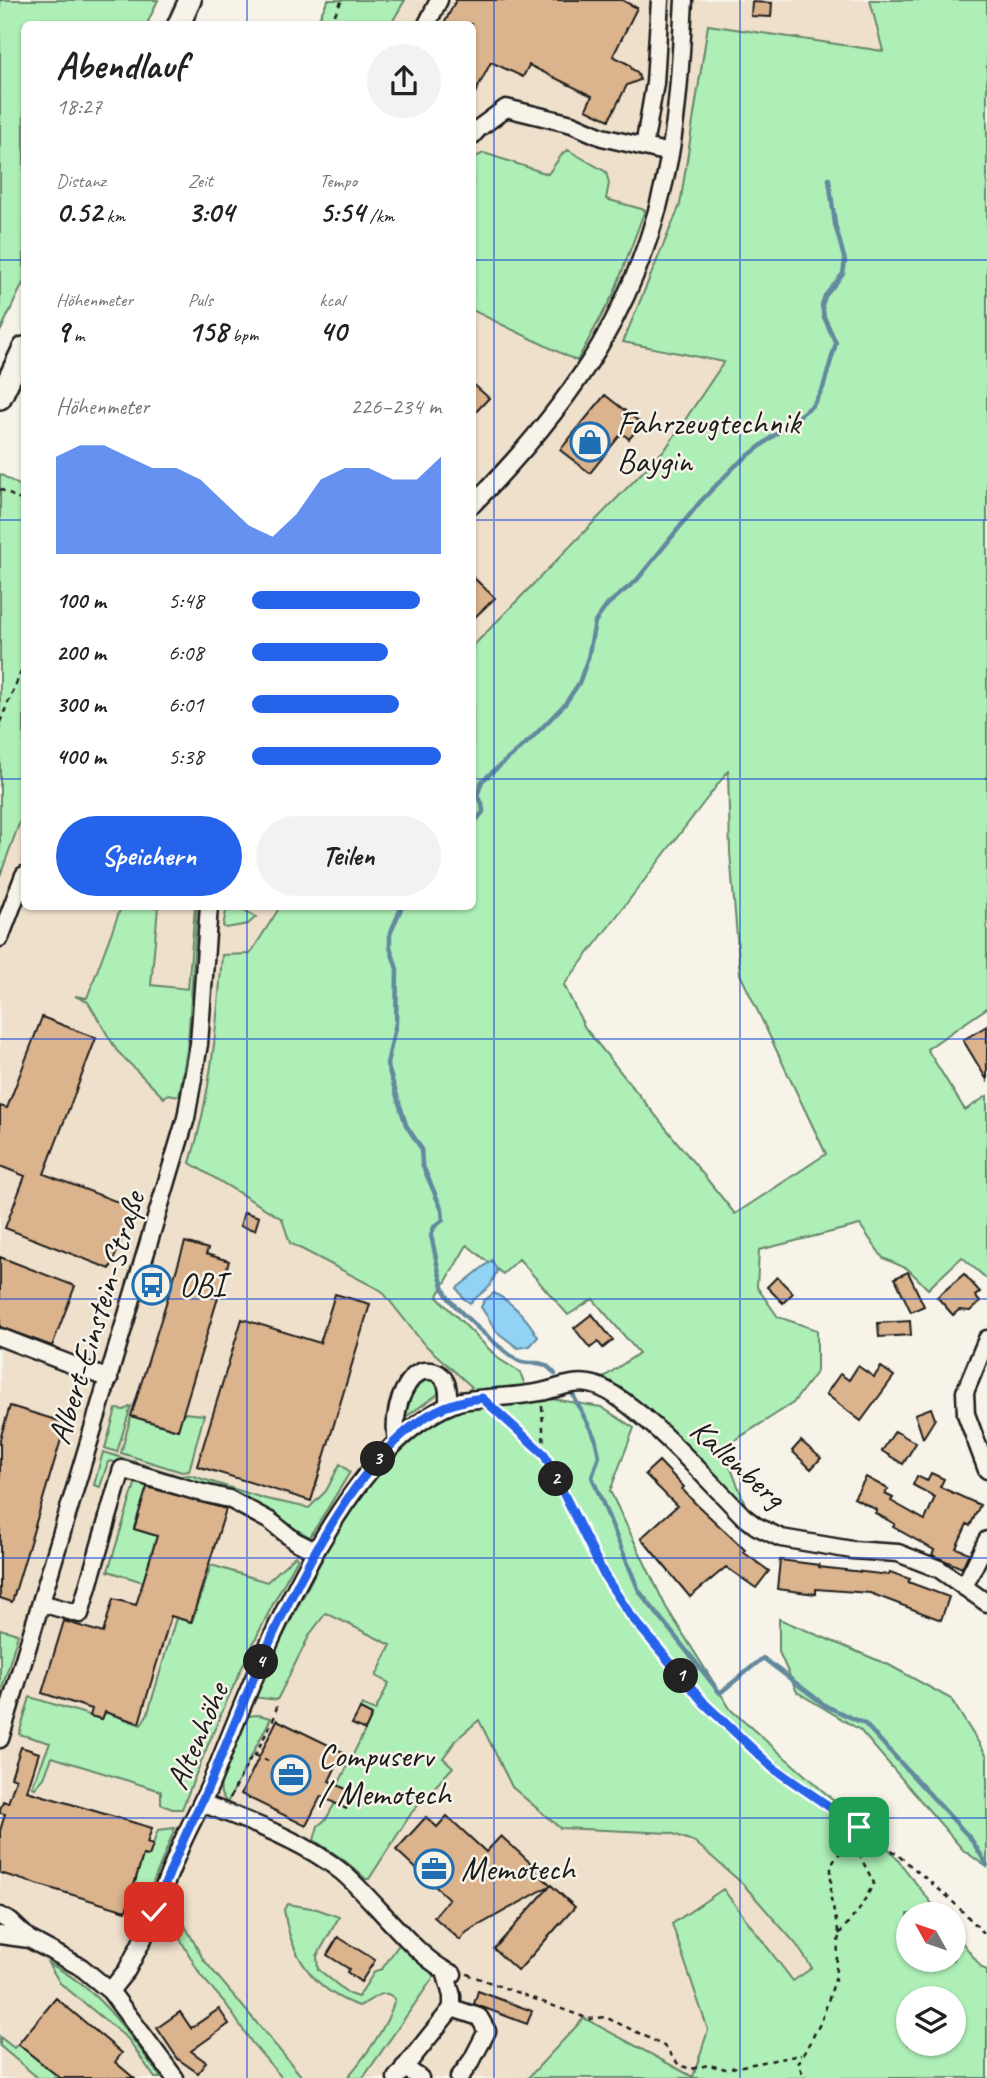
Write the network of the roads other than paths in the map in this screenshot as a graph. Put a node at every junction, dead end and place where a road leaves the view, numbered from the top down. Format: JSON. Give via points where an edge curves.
{"nodes":[{"id":1,"x":190,"y":0,"type":"edge"},
{"id":2,"x":439,"y":0,"type":"edge"},
{"id":3,"x":660,"y":0,"type":"edge"},
{"id":4,"x":684,"y":0,"type":"edge"},
{"id":5,"x":180,"y":21,"type":"edge"},
{"id":6,"x":428,"y":21,"type":"edge"},
{"id":7,"x":476,"y":131,"type":"edge"},
{"id":8,"x":644,"y":147,"type":"junction"},
{"id":9,"x":670,"y":153,"type":"junction"},
{"id":10,"x":21,"y":354,"type":"edge"},
{"id":11,"x":0,"y":398,"type":"edge"},
{"id":12,"x":476,"y":501,"type":"edge"},
{"id":13,"x":21,"y":882,"type":"edge"},
{"id":14,"x":209,"y":910,"type":"edge"},
{"id":15,"x":0,"y":938,"type":"edge"},
{"id":16,"x":0,"y":1337,"type":"edge"},
{"id":17,"x":987,"y":1340,"type":"edge"},
{"id":18,"x":109,"y":1379,"type":"junction"},
{"id":19,"x":482,"y":1398,"type":"joint"},
{"id":20,"x":448,"y":1405,"type":"junction"},
{"id":21,"x":397,"y":1441,"type":"junction"},
{"id":22,"x":987,"y":1470,"type":"edge"},
{"id":23,"x":987,"y":1540,"type":"edge"},
{"id":24,"x":315,"y":1552,"type":"junction"},
{"id":25,"x":964,"y":1587,"type":"junction"},
{"id":26,"x":41,"y":1603,"type":"junction"},
{"id":27,"x":987,"y":1603,"type":"edge"},
{"id":28,"x":0,"y":1739,"type":"edge"},
{"id":29,"x":202,"y":1803,"type":"junction"},
{"id":30,"x":0,"y":1916,"type":"edge"},
{"id":31,"x":0,"y":1935,"type":"edge"},
{"id":32,"x":29,"y":1939,"type":"junction"},
{"id":33,"x":110,"y":1991,"type":"junction"},
{"id":34,"x":452,"y":2008,"type":"junction"},
{"id":35,"x":400,"y":2072,"type":"edge"},
{"id":36,"x":176,"y":2078,"type":"edge"},
{"id":37,"x":420,"y":2078,"type":"edge"},
{"id":38,"x":459,"y":2078,"type":"edge"}],
"edges":[{"from":1,"to":5,"type":"main road"},
{"from":2,"to":6,"type":"street"},
{"from":3,"to":8,"type":"street","via":[[655,83]]},
{"from":4,"to":9,"type":"street"},
{"from":7,"to":8,"type":"street","via":[[506,108]]},
{"from":8,"to":9,"type":"street"},
{"from":9,"to":12,"type":"street","via":[[647,243],[600,348],[540,433]]},
{"from":10,"to":11,"type":"main road"},
{"from":13,"to":15,"type":"street"},
{"from":14,"to":18,"type":"street","name":"Albert-Einstein-Straße","via":[[191,1093]]},
{"from":16,"to":18,"type":"street"},
{"from":17,"to":22,"type":"street","via":[[965,1392],[966,1414]]},
{"from":18,"to":26,"type":"street","name":"Albert-Einstein-Straße"},
{"from":19,"to":20,"type":"street","name":"Altenhöhe"},
{"from":19,"to":25,"type":"street","name":"Kallenberg","via":[[590,1384],[645,1417],[756,1526],[781,1538],[898,1553],[939,1569]]},
{"from":20,"to":21,"type":"street","name":"Altenhöhe","via":[[422,1419]]},
{"from":20,"to":21,"type":"street","via":[[444,1379],[429,1370],[418,1373],[400,1404],[395,1422]]},
{"from":21,"to":24,"type":"street","name":"Altenhöhe","via":[[355,1490]]},
{"from":23,"to":25,"type":"street"},
{"from":24,"to":26,"type":"street","via":[[229,1499],[122,1469],[80,1614]]},
{"from":24,"to":29,"type":"street","name":"Altenhöhe","via":[[261,1663]]},
{"from":25,"to":27,"type":"street","name":"Kallenberg"},
{"from":26,"to":28,"type":"street","name":"Albert-Einstein-Straße"},
{"from":29,"to":33,"type":"street","name":"Altenhöhe","via":[[138,1949]]},
{"from":29,"to":34,"type":"street","via":[[332,1864],[449,1972]]},
{"from":30,"to":32,"type":"street"},
{"from":31,"to":32,"type":"street"},
{"from":32,"to":33,"type":"street","via":[[81,1967]]},
{"from":33,"to":36,"type":"street"},
{"from":34,"to":35,"type":"street"},
{"from":34,"to":38,"type":"street","via":[[479,2017],[487,2031]]},
{"from":35,"to":37,"type":"street"}]}
